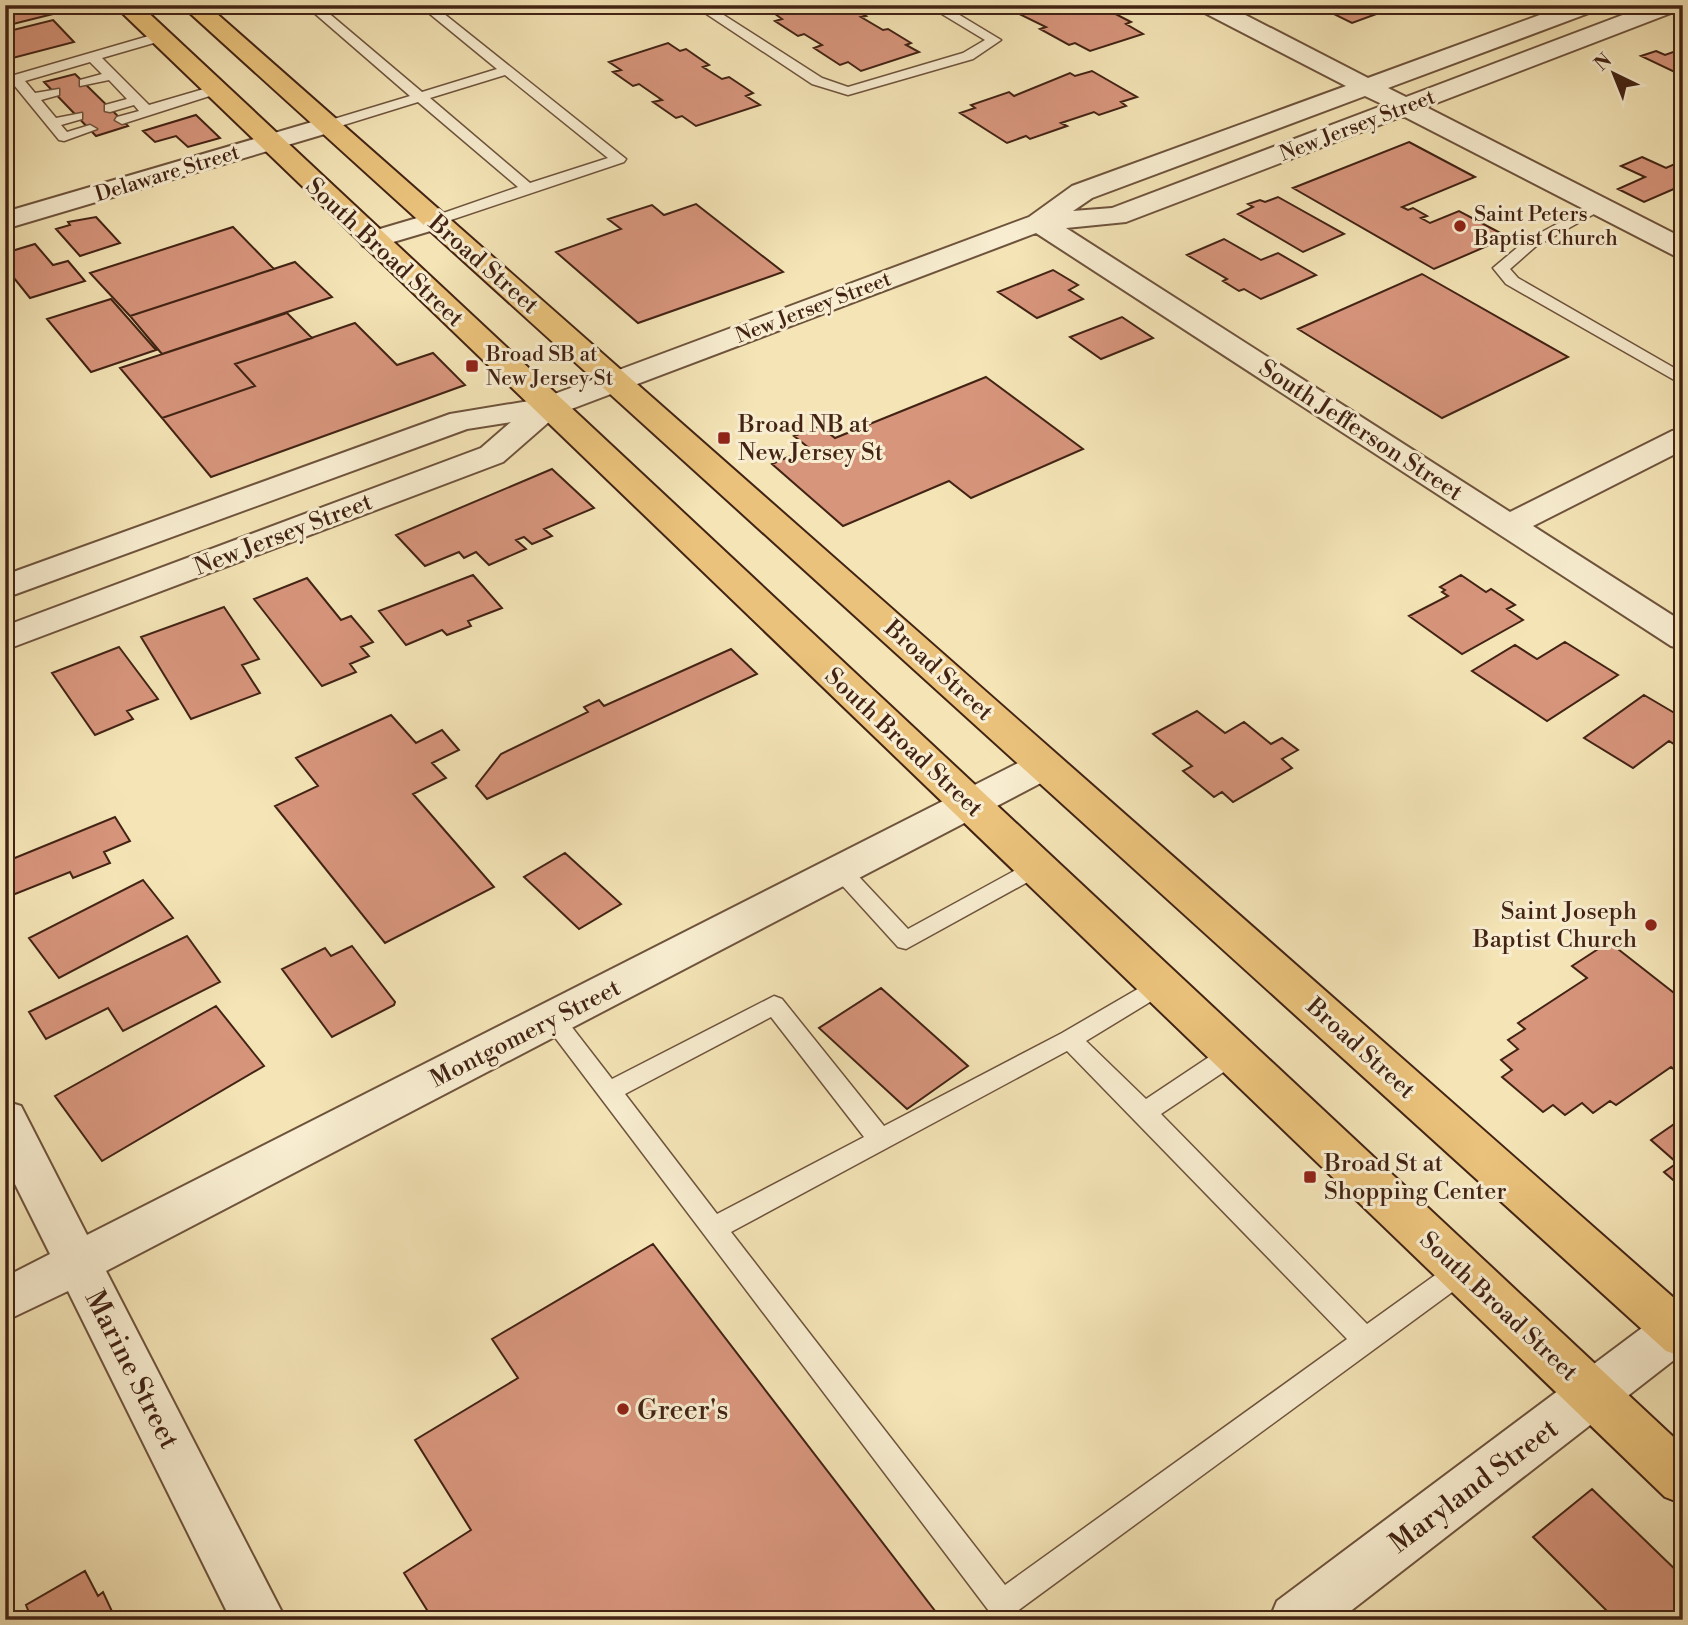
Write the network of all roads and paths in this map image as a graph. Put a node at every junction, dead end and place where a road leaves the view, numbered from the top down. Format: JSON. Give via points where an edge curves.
{"nodes":[{"id":1,"x":126,"y":5,"type":"edge"},
{"id":2,"x":195,"y":5,"type":"edge"},
{"id":3,"x":311,"y":5,"type":"edge"},
{"id":4,"x":425,"y":5,"type":"edge"},
{"id":5,"x":699,"y":5,"type":"edge"},
{"id":6,"x":933,"y":5,"type":"edge"},
{"id":7,"x":1207,"y":5,"type":"edge"},
{"id":8,"x":1589,"y":5,"type":"edge"},
{"id":9,"x":1671,"y":5,"type":"edge"},
{"id":10,"x":159,"y":37,"type":"junction"},
{"id":11,"x":93,"y":57,"type":"junction"},
{"id":12,"x":507,"y":71,"type":"junction"},
{"id":13,"x":112,"y":75,"type":"junction"},
{"id":14,"x":11,"y":81,"type":"edge"},
{"id":15,"x":85,"y":83,"type":"dead end"},
{"id":16,"x":1365,"y":87,"type":"junction"},
{"id":17,"x":214,"y":90,"type":"junction"},
{"id":18,"x":54,"y":92,"type":"dead end"},
{"id":19,"x":419,"y":97,"type":"junction"},
{"id":20,"x":32,"y":98,"type":"junction"},
{"id":21,"x":136,"y":100,"type":"junction"},
{"id":22,"x":104,"y":103,"type":"dead end"},
{"id":23,"x":1404,"y":107,"type":"junction"},
{"id":24,"x":72,"y":111,"type":"dead end"},
{"id":25,"x":48,"y":118,"type":"junction"},
{"id":26,"x":122,"y":120,"type":"dead end"},
{"id":27,"x":329,"y":124,"type":"junction"},
{"id":28,"x":90,"y":130,"type":"dead end"},
{"id":29,"x":268,"y":143,"type":"junction"},
{"id":30,"x":528,"y":188,"type":"junction"},
{"id":31,"x":1598,"y":206,"type":"junction"},
{"id":32,"x":5,"y":221,"type":"edge"},
{"id":33,"x":434,"y":221,"type":"junction"},
{"id":34,"x":1039,"y":223,"type":"junction"},
{"id":35,"x":373,"y":240,"type":"junction"},
{"id":36,"x":1683,"y":249,"type":"edge"},
{"id":37,"x":1683,"y":380,"type":"edge"},
{"id":38,"x":617,"y":381,"type":"junction"},
{"id":39,"x":547,"y":407,"type":"junction"},
{"id":40,"x":1683,"y":438,"type":"edge"},
{"id":41,"x":1510,"y":525,"type":"junction"},
{"id":42,"x":5,"y":587,"type":"edge"},
{"id":43,"x":1683,"y":638,"type":"edge"},
{"id":44,"x":5,"y":639,"type":"edge"},
{"id":45,"x":1045,"y":765,"type":"junction"},
{"id":46,"x":970,"y":804,"type":"junction"},
{"id":47,"x":1036,"y":867,"type":"junction"},
{"id":48,"x":840,"y":871,"type":"junction"},
{"id":49,"x":1160,"y":985,"type":"junction"},
{"id":50,"x":552,"y":1019,"type":"junction"},
{"id":51,"x":1070,"y":1039,"type":"junction"},
{"id":52,"x":1232,"y":1054,"type":"junction"},
{"id":53,"x":608,"y":1092,"type":"junction"},
{"id":54,"x":1144,"y":1113,"type":"junction"},
{"id":55,"x":5,"y":1119,"type":"edge"},
{"id":56,"x":881,"y":1140,"type":"junction"},
{"id":57,"x":713,"y":1229,"type":"junction"},
{"id":58,"x":78,"y":1262,"type":"junction"},
{"id":59,"x":1461,"y":1270,"type":"junction"},
{"id":60,"x":5,"y":1300,"type":"edge"},
{"id":61,"x":1681,"y":1330,"type":"edge"},
{"id":62,"x":1365,"y":1340,"type":"junction"},
{"id":63,"x":1592,"y":1394,"type":"junction"},
{"id":64,"x":1683,"y":1480,"type":"edge"},
{"id":65,"x":1004,"y":1613,"type":"edge"},
{"id":66,"x":259,"y":1620,"type":"edge"},
{"id":67,"x":1296,"y":1620,"type":"edge"}],
"edges":[{"from":1,"to":10,"type":"main road","name":"South Broad Street"},
{"from":2,"to":27,"type":"main road","name":"Broad Street"},
{"from":3,"to":19,"type":"lane"},
{"from":4,"to":12,"type":"lane"},
{"from":5,"to":6,"type":"lane","via":[[817,81],[848,91],[968,56],[994,40]]},
{"from":7,"to":16,"type":"street"},
{"from":8,"to":16,"type":"street","name":"New Jersey Street"},
{"from":9,"to":23,"type":"street","name":"New Jersey Street"},
{"from":10,"to":11,"type":"lane"},
{"from":10,"to":17,"type":"main road","name":"South Broad Street"},
{"from":11,"to":13,"type":"lane"},
{"from":11,"to":14,"type":"lane"},
{"from":12,"to":19,"type":"lane"},
{"from":12,"to":30,"type":"lane","via":[[619,159]]},
{"from":13,"to":15,"type":"lane"},
{"from":13,"to":21,"type":"lane"},
{"from":14,"to":20,"type":"lane"},
{"from":16,"to":23,"type":"street"},
{"from":16,"to":34,"type":"street","name":"New Jersey Street","via":[[1082,192]]},
{"from":17,"to":21,"type":"lane"},
{"from":17,"to":29,"type":"main road","name":"South Broad Street"},
{"from":18,"to":20,"type":"lane"},
{"from":19,"to":27,"type":"lane"},
{"from":19,"to":30,"type":"lane"},
{"from":20,"to":25,"type":"lane"},
{"from":21,"to":22,"type":"lane"},
{"from":21,"to":26,"type":"lane","via":[[149,113]]},
{"from":23,"to":31,"type":"street"},
{"from":23,"to":34,"type":"street","name":"New Jersey Street","via":[[1116,216]]},
{"from":24,"to":25,"type":"lane"},
{"from":25,"to":28,"type":"lane","via":[[64,137]]},
{"from":27,"to":29,"type":"street","name":"Delaware Street"},
{"from":27,"to":33,"type":"main road","name":"Broad Street"},
{"from":29,"to":32,"type":"street","name":"Delaware Street"},
{"from":29,"to":35,"type":"main road","name":"South Broad Street"},
{"from":30,"to":33,"type":"lane"},
{"from":31,"to":36,"type":"street"},
{"from":31,"to":37,"type":"lane","via":[[1530,244],[1501,268],[1512,281]]},
{"from":33,"to":35,"type":"street"},
{"from":33,"to":38,"type":"main road","name":"Broad Street"},
{"from":34,"to":38,"type":"street","name":"New Jersey Street"},
{"from":34,"to":41,"type":"street","name":"South Jefferson Street"},
{"from":35,"to":39,"type":"main road","name":"South Broad Street"},
{"from":38,"to":39,"type":"street","name":"New Jersey Street"},
{"from":38,"to":45,"type":"main road","name":"Broad Street"},
{"from":39,"to":42,"type":"street","name":"New Jersey Street","via":[[461,421]]},
{"from":39,"to":44,"type":"street","name":"New Jersey Street","via":[[492,455]]},
{"from":39,"to":46,"type":"main road","name":"South Broad Street"},
{"from":40,"to":41,"type":"street"},
{"from":41,"to":43,"type":"street","name":"South Jefferson Street"},
{"from":45,"to":46,"type":"street","name":"Montgomery Street"},
{"from":45,"to":61,"type":"main road","name":"Broad Street"},
{"from":46,"to":47,"type":"main road","name":"South Broad Street"},
{"from":46,"to":48,"type":"street","name":"Montgomery Street"},
{"from":47,"to":48,"type":"lane","via":[[906,941]]},
{"from":47,"to":49,"type":"main road","name":"South Broad Street"},
{"from":48,"to":50,"type":"street","name":"Montgomery Street"},
{"from":49,"to":51,"type":"lane"},
{"from":49,"to":52,"type":"main road","name":"South Broad Street"},
{"from":50,"to":53,"type":"lane"},
{"from":50,"to":58,"type":"street","name":"Montgomery Street"},
{"from":51,"to":54,"type":"lane"},
{"from":51,"to":56,"type":"lane"},
{"from":52,"to":54,"type":"lane"},
{"from":52,"to":59,"type":"main road","name":"South Broad Street"},
{"from":53,"to":56,"type":"lane","via":[[774,1006]]},
{"from":53,"to":57,"type":"lane"},
{"from":54,"to":62,"type":"lane"},
{"from":55,"to":58,"type":"street","name":"Marine Street"},
{"from":56,"to":57,"type":"lane"},
{"from":57,"to":65,"type":"lane"},
{"from":58,"to":60,"type":"street","name":"Montgomery Street"},
{"from":58,"to":66,"type":"street","name":"Marine Street"},
{"from":59,"to":62,"type":"lane"},
{"from":59,"to":63,"type":"main road","name":"South Broad Street"},
{"from":61,"to":63,"type":"street","name":"Maryland Street"},
{"from":62,"to":65,"type":"lane"},
{"from":63,"to":64,"type":"main road","name":"South Broad Street"},
{"from":63,"to":67,"type":"street","name":"Maryland Street"}]}
